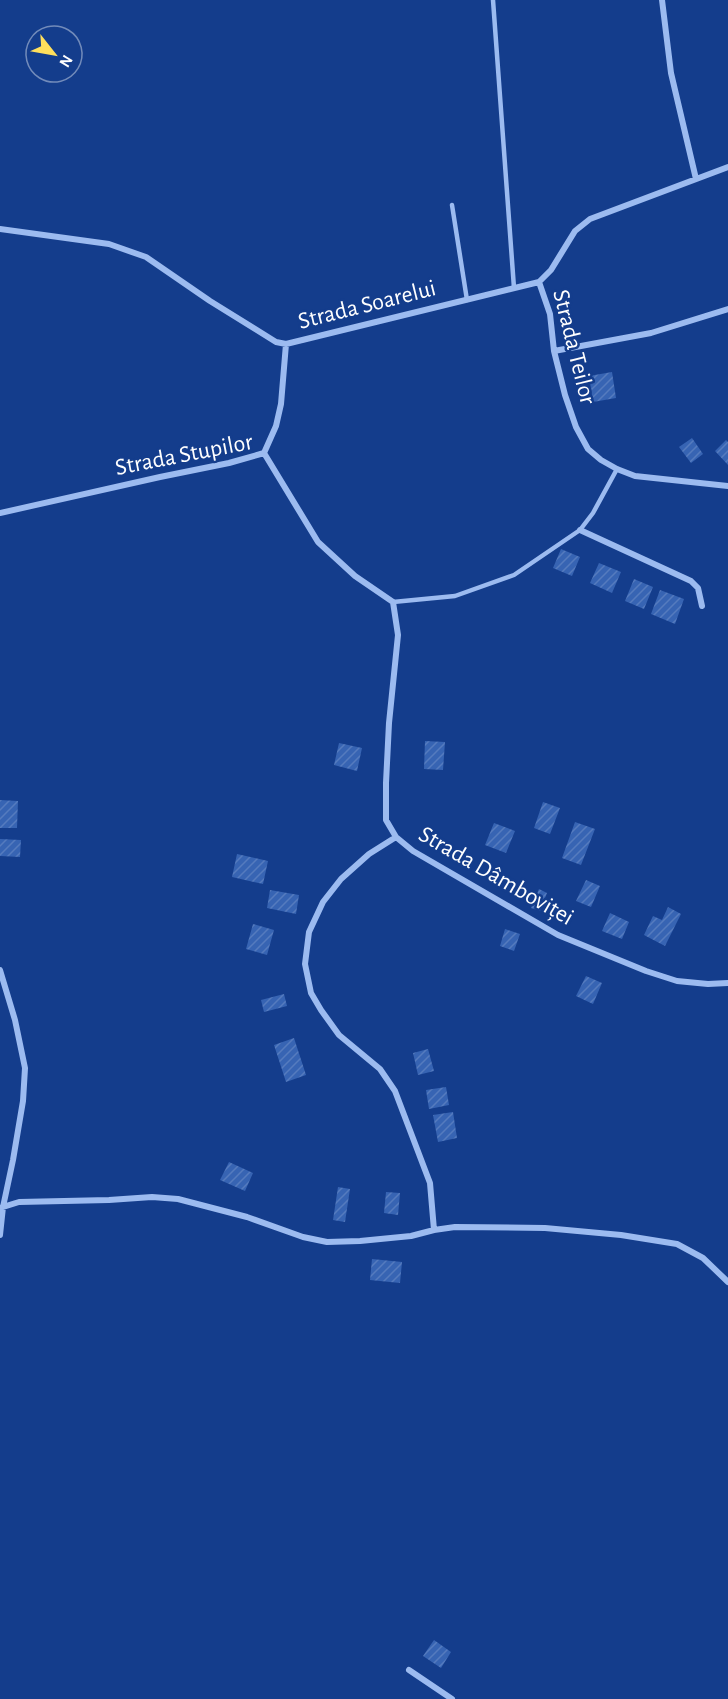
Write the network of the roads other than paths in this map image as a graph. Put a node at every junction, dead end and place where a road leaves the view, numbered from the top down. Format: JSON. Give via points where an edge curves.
{"nodes":[{"id":1,"x":492,"y":0,"type":"edge"},
{"id":2,"x":662,"y":0,"type":"edge"},
{"id":3,"x":728,"y":167,"type":"edge"},
{"id":4,"x":696,"y":179,"type":"junction"},
{"id":5,"x":452,"y":205,"type":"dead end"},
{"id":6,"x":0,"y":229,"type":"edge"},
{"id":7,"x":539,"y":282,"type":"junction"},
{"id":8,"x":513,"y":288,"type":"junction"},
{"id":9,"x":467,"y":300,"type":"junction"},
{"id":10,"x":728,"y":309,"type":"edge"},
{"id":11,"x":286,"y":344,"type":"junction"},
{"id":12,"x":554,"y":351,"type":"junction"},
{"id":13,"x":264,"y":453,"type":"junction"},
{"id":14,"x":617,"y":470,"type":"junction"},
{"id":15,"x":728,"y":486,"type":"edge"},
{"id":16,"x":0,"y":513,"type":"edge"},
{"id":17,"x":580,"y":530,"type":"junction"},
{"id":18,"x":393,"y":602,"type":"junction"},
{"id":19,"x":702,"y":606,"type":"dead end"},
{"id":20,"x":396,"y":837,"type":"junction"},
{"id":21,"x":0,"y":971,"type":"edge"},
{"id":22,"x":728,"y":983,"type":"edge"},
{"id":23,"x":1,"y":1207,"type":"edge"},
{"id":24,"x":434,"y":1230,"type":"junction"},
{"id":25,"x":0,"y":1235,"type":"edge"},
{"id":26,"x":728,"y":1282,"type":"edge"},
{"id":27,"x":409,"y":1670,"type":"dead end"},
{"id":28,"x":452,"y":1699,"type":"edge"}],
"edges":[{"from":1,"to":8,"type":"lane"},
{"from":2,"to":4,"type":"street","via":[[670,74]]},
{"from":3,"to":4,"type":"street"},
{"from":4,"to":7,"type":"street","via":[[590,219],[575,231]]},
{"from":5,"to":9,"type":"lane"},
{"from":6,"to":11,"type":"street","name":"Strada Soarelui","via":[[109,244],[146,257],[210,301],[276,342]]},
{"from":7,"to":8,"type":"street","name":"Strada Soarelui"},
{"from":7,"to":12,"type":"street","name":"Strada Teilor","via":[[550,314]]},
{"from":8,"to":9,"type":"street","name":"Strada Soarelui"},
{"from":9,"to":11,"type":"street","name":"Strada Soarelui"},
{"from":10,"to":12,"type":"street","via":[[651,333]]},
{"from":11,"to":13,"type":"street","via":[[281,404]]},
{"from":12,"to":14,"type":"street","name":"Strada Teilor","via":[[576,427],[588,449]]},
{"from":13,"to":16,"type":"street","name":"Strada Stupilor"},
{"from":13,"to":18,"type":"street","name":"Strada Stupilor","via":[[318,542],[355,576]]},
{"from":14,"to":15,"type":"street","name":"Strada Teilor","via":[[635,476]]},
{"from":14,"to":17,"type":"lane"},
{"from":17,"to":18,"type":"lane","via":[[514,575],[455,596]]},
{"from":17,"to":19,"type":"street","via":[[691,581],[698,588]]},
{"from":18,"to":20,"type":"street","via":[[398,635],[389,723],[386,820]]},
{"from":20,"to":22,"type":"street","name":"Strada Dâmboviței","via":[[413,851],[558,935],[677,981]]},
{"from":20,"to":24,"type":"street","name":"Strada Dâmboviței","via":[[369,854],[323,902],[309,932],[305,964],[311,993],[321,1010],[339,1035],[380,1069],[395,1091],[430,1183]]},
{"from":21,"to":23,"type":"street","via":[[25,1068],[14,1160]]},
{"from":23,"to":24,"type":"street","via":[[19,1202],[152,1197],[178,1199],[327,1242],[411,1236]]},
{"from":23,"to":25,"type":"street"},
{"from":24,"to":26,"type":"street","via":[[545,1228],[677,1244],[703,1258]]},
{"from":27,"to":28,"type":"street"}]}
